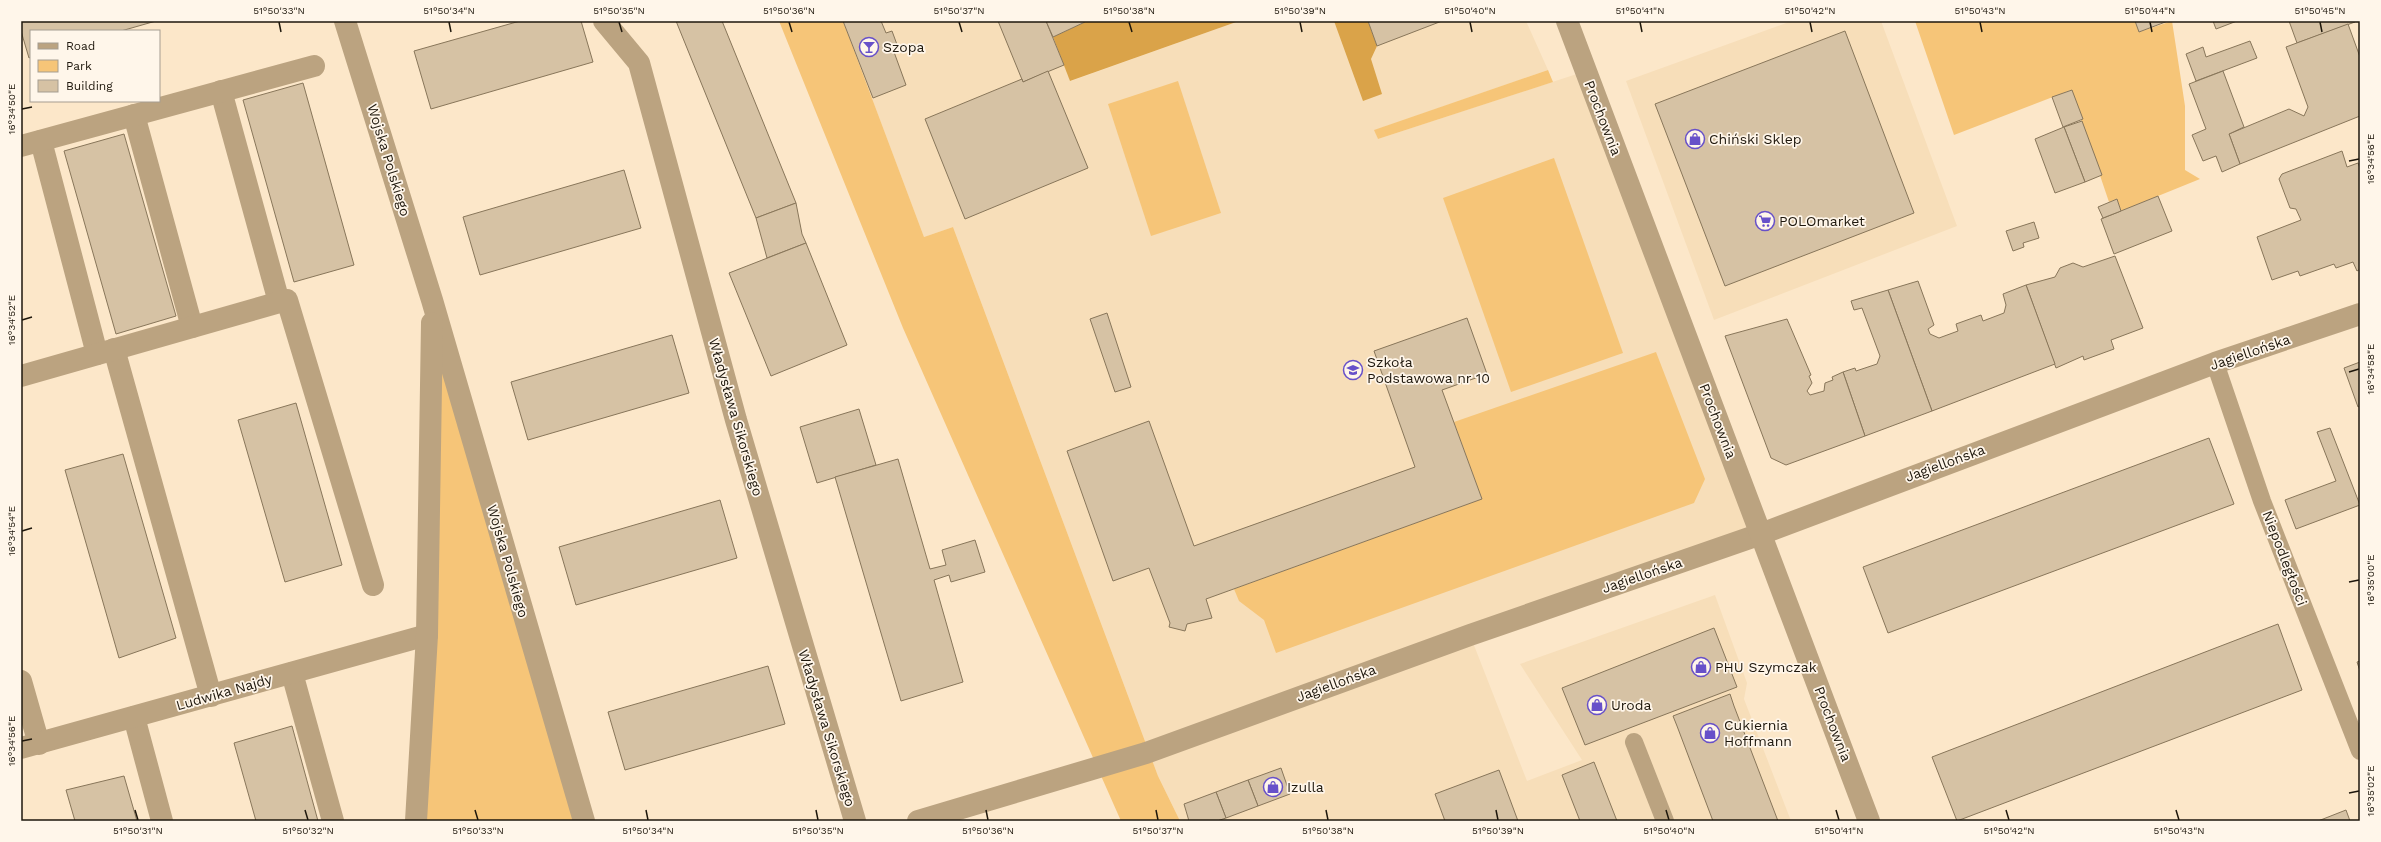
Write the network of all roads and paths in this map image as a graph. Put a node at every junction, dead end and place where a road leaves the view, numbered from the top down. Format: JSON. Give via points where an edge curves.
{"nodes":[{"id":1,"x":345,"y":21,"type":"edge"},
{"id":2,"x":604,"y":21,"type":"edge"},
{"id":3,"x":1567,"y":21,"type":"edge"},
{"id":4,"x":314,"y":66,"type":"dead end"},
{"id":5,"x":221,"y":90,"type":"junction"},
{"id":6,"x":134,"y":115,"type":"junction"},
{"id":7,"x":31,"y":143,"type":"edge"},
{"id":8,"x":432,"y":300,"type":"junction"},
{"id":9,"x":279,"y":302,"type":"junction"},
{"id":10,"x":2360,"y":314,"type":"edge"},
{"id":11,"x":192,"y":327,"type":"junction"},
{"id":12,"x":106,"y":352,"type":"junction"},
{"id":13,"x":2214,"y":363,"type":"junction"},
{"id":14,"x":22,"y":371,"type":"edge"},
{"id":15,"x":1761,"y":534,"type":"junction"},
{"id":16,"x":373,"y":585,"type":"dead end"},
{"id":17,"x":427,"y":635,"type":"junction"},
{"id":18,"x":292,"y":673,"type":"junction"},
{"id":19,"x":21,"y":680,"type":"edge"},
{"id":20,"x":211,"y":696,"type":"junction"},
{"id":21,"x":134,"y":717,"type":"junction"},
{"id":22,"x":1634,"y":742,"type":"dead end"},
{"id":23,"x":30,"y":746,"type":"edge"},
{"id":24,"x":2360,"y":752,"type":"edge"},
{"id":25,"x":162,"y":821,"type":"edge"},
{"id":26,"x":333,"y":821,"type":"edge"},
{"id":27,"x":416,"y":821,"type":"edge"},
{"id":28,"x":584,"y":821,"type":"edge"},
{"id":29,"x":855,"y":821,"type":"edge"},
{"id":30,"x":918,"y":821,"type":"edge"},
{"id":31,"x":1665,"y":821,"type":"edge"},
{"id":32,"x":1869,"y":821,"type":"edge"}],
"edges":[{"from":1,"to":8,"type":"street","name":"Wojska Polskiego"},
{"from":2,"to":29,"type":"street","name":"Władysława Sikorskiego","via":[[639,63],[736,420]]},
{"from":3,"to":15,"type":"street","name":"Prochownia"},
{"from":4,"to":5,"type":"street"},
{"from":5,"to":6,"type":"street"},
{"from":5,"to":9,"type":"street"},
{"from":6,"to":7,"type":"street"},
{"from":6,"to":11,"type":"street"},
{"from":7,"to":12,"type":"street"},
{"from":8,"to":17,"type":"street","name":"Wojska Polskiego"},
{"from":8,"to":28,"type":"street","name":"Wojska Polskiego"},
{"from":9,"to":11,"type":"street"},
{"from":9,"to":16,"type":"street","via":[[287,300]]},
{"from":10,"to":13,"type":"street","name":"Jagiellońska"},
{"from":11,"to":12,"type":"street"},
{"from":12,"to":14,"type":"street"},
{"from":12,"to":20,"type":"street"},
{"from":13,"to":15,"type":"street","name":"Jagiellońska"},
{"from":13,"to":24,"type":"lane","name":"Niepodległości","via":[[2262,500]]},
{"from":15,"to":30,"type":"street","name":"Jagiellońska","via":[[1463,637],[1146,753]]},
{"from":15,"to":32,"type":"street","name":"Prochownia"},
{"from":17,"to":18,"type":"street","name":"Ludwika Najdy"},
{"from":17,"to":27,"type":"street","name":"Wojska Polskiego"},
{"from":18,"to":20,"type":"street","name":"Ludwika Najdy"},
{"from":18,"to":26,"type":"street"},
{"from":19,"to":23,"type":"street"},
{"from":20,"to":21,"type":"street","name":"Ludwika Najdy"},
{"from":21,"to":23,"type":"street","name":"Ludwika Najdy"},
{"from":21,"to":25,"type":"street"},
{"from":22,"to":31,"type":"lane"}]}
